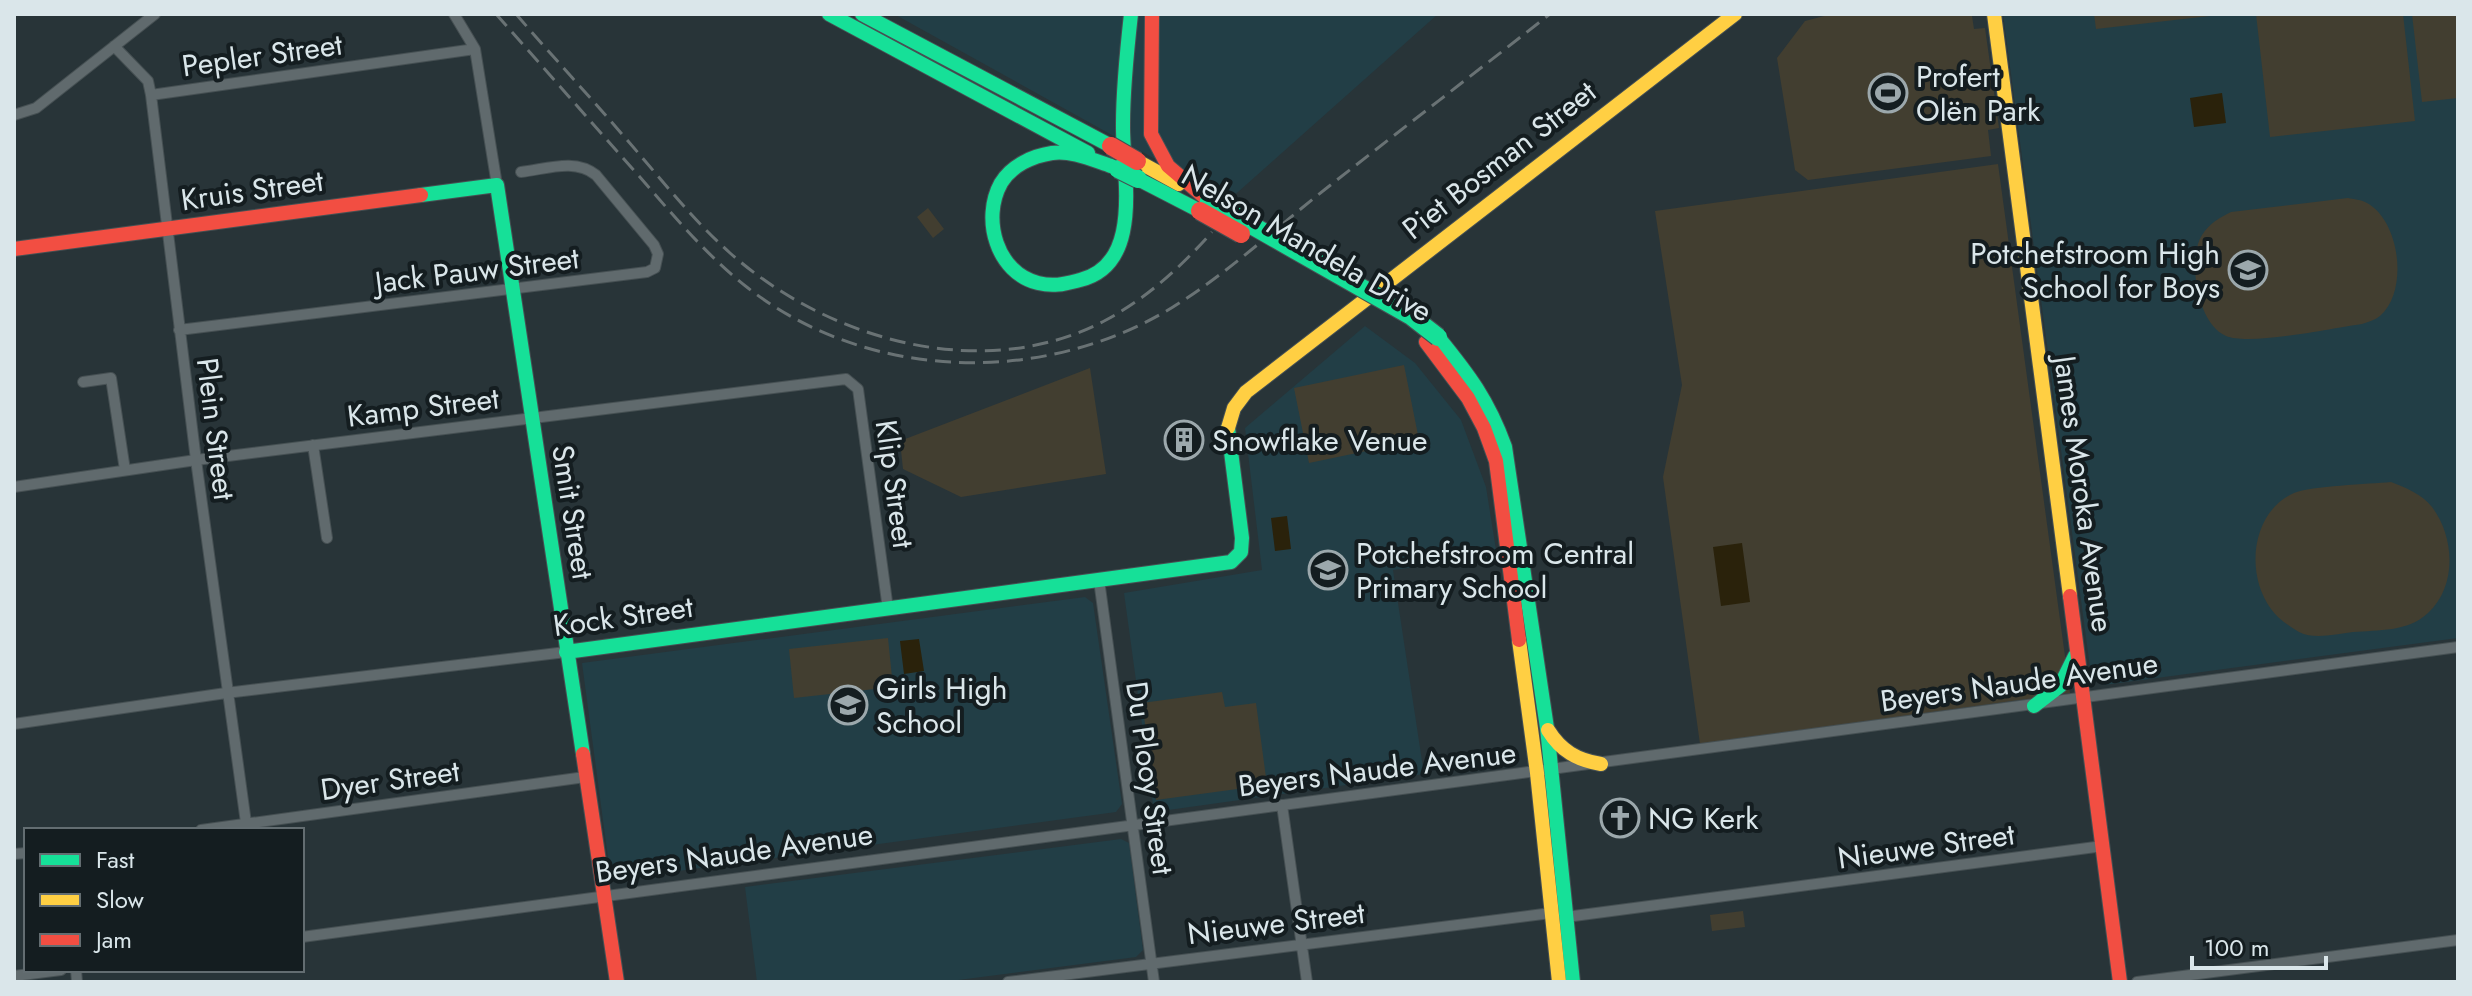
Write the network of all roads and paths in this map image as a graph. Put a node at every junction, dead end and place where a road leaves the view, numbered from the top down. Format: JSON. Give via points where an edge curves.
{"nodes":[{"id":1,"x":155,"y":14,"type":"edge"},
{"id":2,"x":454,"y":14,"type":"edge"},
{"id":3,"x":829,"y":14,"type":"edge"},
{"id":4,"x":862,"y":14,"type":"edge"},
{"id":5,"x":1131,"y":14,"type":"edge"},
{"id":6,"x":1152,"y":14,"type":"edge"},
{"id":7,"x":1735,"y":14,"type":"edge"},
{"id":8,"x":1994,"y":14,"type":"edge"},
{"id":9,"x":114,"y":46,"type":"junction"},
{"id":10,"x":475,"y":49,"type":"junction"},
{"id":11,"x":151,"y":95,"type":"junction"},
{"id":12,"x":14,"y":115,"type":"edge"},
{"id":13,"x":1115,"y":167,"type":"junction"},
{"id":14,"x":1138,"y":170,"type":"junction"},
{"id":15,"x":521,"y":172,"type":"dead end"},
{"id":16,"x":497,"y":185,"type":"junction"},
{"id":17,"x":1204,"y":206,"type":"junction"},
{"id":18,"x":168,"y":230,"type":"junction"},
{"id":19,"x":14,"y":249,"type":"edge"},
{"id":20,"x":511,"y":290,"type":"junction"},
{"id":21,"x":179,"y":330,"type":"junction"},
{"id":22,"x":1432,"y":340,"type":"junction"},
{"id":23,"x":838,"y":378,"type":"joint"},
{"id":24,"x":83,"y":382,"type":"dead end"},
{"id":25,"x":531,"y":418,"type":"junction"},
{"id":26,"x":313,"y":445,"type":"junction"},
{"id":27,"x":196,"y":460,"type":"junction"},
{"id":28,"x":125,"y":470,"type":"junction"},
{"id":29,"x":14,"y":487,"type":"edge"},
{"id":30,"x":327,"y":538,"type":"dead end"},
{"id":31,"x":1238,"y":558,"type":"joint"},
{"id":32,"x":1099,"y":580,"type":"junction"},
{"id":33,"x":888,"y":609,"type":"junction"},
{"id":34,"x":2458,"y":647,"type":"edge"},
{"id":35,"x":2077,"y":650,"type":"junction"},
{"id":36,"x":566,"y":652,"type":"junction"},
{"id":37,"x":226,"y":693,"type":"junction"},
{"id":38,"x":2082,"y":698,"type":"junction"},
{"id":39,"x":2034,"y":706,"type":"junction"},
{"id":40,"x":14,"y":724,"type":"edge"},
{"id":41,"x":1547,"y":728,"type":"junction"},
{"id":42,"x":1601,"y":764,"type":"junction"},
{"id":43,"x":1544,"y":772,"type":"junction"},
{"id":44,"x":585,"y":777,"type":"junction"},
{"id":45,"x":1282,"y":805,"type":"junction"},
{"id":46,"x":1133,"y":825,"type":"junction"},
{"id":47,"x":247,"y":827,"type":"edge"},
{"id":48,"x":2103,"y":846,"type":"junction"},
{"id":49,"x":603,"y":895,"type":"junction"},
{"id":50,"x":1558,"y":915,"type":"junction"},
{"id":51,"x":304,"y":937,"type":"edge"},
{"id":52,"x":2458,"y":940,"type":"edge"},
{"id":53,"x":1302,"y":944,"type":"junction"},
{"id":54,"x":1152,"y":963,"type":"junction"},
{"id":55,"x":45,"y":972,"type":"edge"},
{"id":56,"x":14,"y":976,"type":"edge"},
{"id":57,"x":2229,"y":976,"type":"edge"},
{"id":58,"x":617,"y":982,"type":"edge"},
{"id":59,"x":1008,"y":982,"type":"edge"},
{"id":60,"x":1154,"y":982,"type":"edge"},
{"id":61,"x":1307,"y":982,"type":"edge"},
{"id":62,"x":1559,"y":982,"type":"edge"},
{"id":63,"x":1573,"y":982,"type":"edge"},
{"id":64,"x":2120,"y":982,"type":"edge"},
{"id":65,"x":2137,"y":982,"type":"edge"}],
"edges":[{"from":1,"to":9,"type":"street"},
{"from":2,"to":10,"type":"street"},
{"from":3,"to":13,"type":"main road","name":"Nelson Mandela Drive"},
{"from":4,"to":14,"type":"main road","name":"Nelson Mandela Drive","bridge":true,"via":[[1111,146]]},
{"from":5,"to":13,"type":"main road","via":[[1123,96],[1126,215],[1116,253],[1093,276],[1066,286],[1036,285],[1011,270],[995,244],[990,214],[1007,176],[1027,161],[1051,153]]},
{"from":6,"to":17,"type":"main road","via":[[1151,134],[1168,166]]},
{"from":7,"to":31,"type":"main road","name":"Piet Bosman Street","via":[[1246,392],[1230,413],[1228,428],[1242,538]]},
{"from":8,"to":35,"type":"main road","name":"James Moroka Avenue"},
{"from":9,"to":11,"type":"street","name":"Plein Street","via":[[148,81]]},
{"from":9,"to":12,"type":"street","via":[[36,108]]},
{"from":10,"to":11,"type":"street","name":"Pepler Street"},
{"from":10,"to":16,"type":"street","name":"Smit Street"},
{"from":11,"to":18,"type":"street","name":"Plein Street"},
{"from":13,"to":14,"type":"main road","name":"Nelson Mandela Drive","bridge":true},
{"from":14,"to":17,"type":"main road","name":"Nelson Mandela Drive"},
{"from":15,"to":20,"type":"street","name":"Jack Pauw Street","via":[[571,165],[588,169],[658,254],[655,268],[647,272]]},
{"from":16,"to":18,"type":"main road","name":"Kruis Street"},
{"from":16,"to":20,"type":"main road","name":"Smit Street"},
{"from":17,"to":22,"type":"main road","name":"Nelson Mandela Drive","bridge":true},
{"from":18,"to":19,"type":"main road","name":"Kruis Street"},
{"from":18,"to":21,"type":"street","name":"Plein Street"},
{"from":20,"to":21,"type":"street","name":"Jack Pauw Street"},
{"from":20,"to":25,"type":"main road","name":"Smit Street"},
{"from":21,"to":27,"type":"street","name":"Plein Street"},
{"from":22,"to":41,"type":"main road","name":"Nelson Mandela Drive","via":[[1475,383],[1505,447]]},
{"from":22,"to":43,"type":"main road","name":"Nelson Mandela Drive","via":[[1469,396],[1496,461]]},
{"from":23,"to":25,"type":"street","name":"Kamp Street"},
{"from":23,"to":33,"type":"street","name":"Klip Street","via":[[858,389]]},
{"from":24,"to":28,"type":"street","via":[[111,378]]},
{"from":25,"to":26,"type":"street","name":"Kamp Street"},
{"from":25,"to":36,"type":"main road","name":"Smit Street"},
{"from":26,"to":27,"type":"street","name":"Kamp Street"},
{"from":26,"to":30,"type":"street"},
{"from":27,"to":28,"type":"street","name":"Kamp Street"},
{"from":27,"to":37,"type":"street","name":"Plein Street"},
{"from":28,"to":29,"type":"street","name":"Kamp Street"},
{"from":31,"to":32,"type":"main road","name":"Kock Street"},
{"from":32,"to":33,"type":"main road","name":"Kock Street"},
{"from":32,"to":46,"type":"street","name":"Du Plooy Street"},
{"from":33,"to":36,"type":"main road","name":"Kock Street"},
{"from":34,"to":38,"type":"street","name":"Beyers Naude Avenue"},
{"from":35,"to":38,"type":"main road","name":"James Moroka Avenue"},
{"from":35,"to":39,"type":"main road","via":[[2061,687]]},
{"from":36,"to":37,"type":"street","name":"Kock Street"},
{"from":36,"to":44,"type":"main road","name":"Smit Street"},
{"from":37,"to":40,"type":"street","name":"Kock Street"},
{"from":37,"to":47,"type":"street","name":"Plein Street"},
{"from":38,"to":39,"type":"street","name":"Beyers Naude Avenue"},
{"from":38,"to":48,"type":"main road","name":"James Moroka Avenue"},
{"from":39,"to":42,"type":"street","name":"Beyers Naude Avenue"},
{"from":41,"to":42,"type":"main road","via":[[1567,753]]},
{"from":41,"to":43,"type":"main road","name":"Nelson Mandela Drive"},
{"from":42,"to":43,"type":"street","name":"Beyers Naude Avenue"},
{"from":43,"to":45,"type":"street","name":"Beyers Naude Avenue"},
{"from":43,"to":50,"type":"main road","name":"Nelson Mandela Drive"},
{"from":44,"to":47,"type":"street","name":"Dyer Street"},
{"from":44,"to":49,"type":"main road","name":"Smit Street"},
{"from":45,"to":46,"type":"street","name":"Beyers Naude Avenue"},
{"from":45,"to":53,"type":"street"},
{"from":46,"to":49,"type":"street","name":"Beyers Naude Avenue"},
{"from":46,"to":54,"type":"street","name":"Du Plooy Street"},
{"from":48,"to":50,"type":"street","name":"Nieuwe Street"},
{"from":48,"to":64,"type":"main road","name":"James Moroka Avenue"},
{"from":49,"to":51,"type":"street","name":"Beyers Naude Avenue"},
{"from":49,"to":58,"type":"main road","name":"Smit Street"},
{"from":50,"to":53,"type":"street","name":"Nieuwe Street"},
{"from":50,"to":62,"type":"main road","name":"Nelson Mandela Drive"},
{"from":50,"to":63,"type":"main road","name":"Nelson Mandela Drive"},
{"from":52,"to":57,"type":"street"},
{"from":53,"to":54,"type":"street","name":"Nieuwe Street"},
{"from":53,"to":61,"type":"street"},
{"from":54,"to":59,"type":"street","name":"Nieuwe Street"},
{"from":54,"to":60,"type":"street","name":"Du Plooy Street"},
{"from":55,"to":56,"type":"street"},
{"from":57,"to":65,"type":"street"}]}
